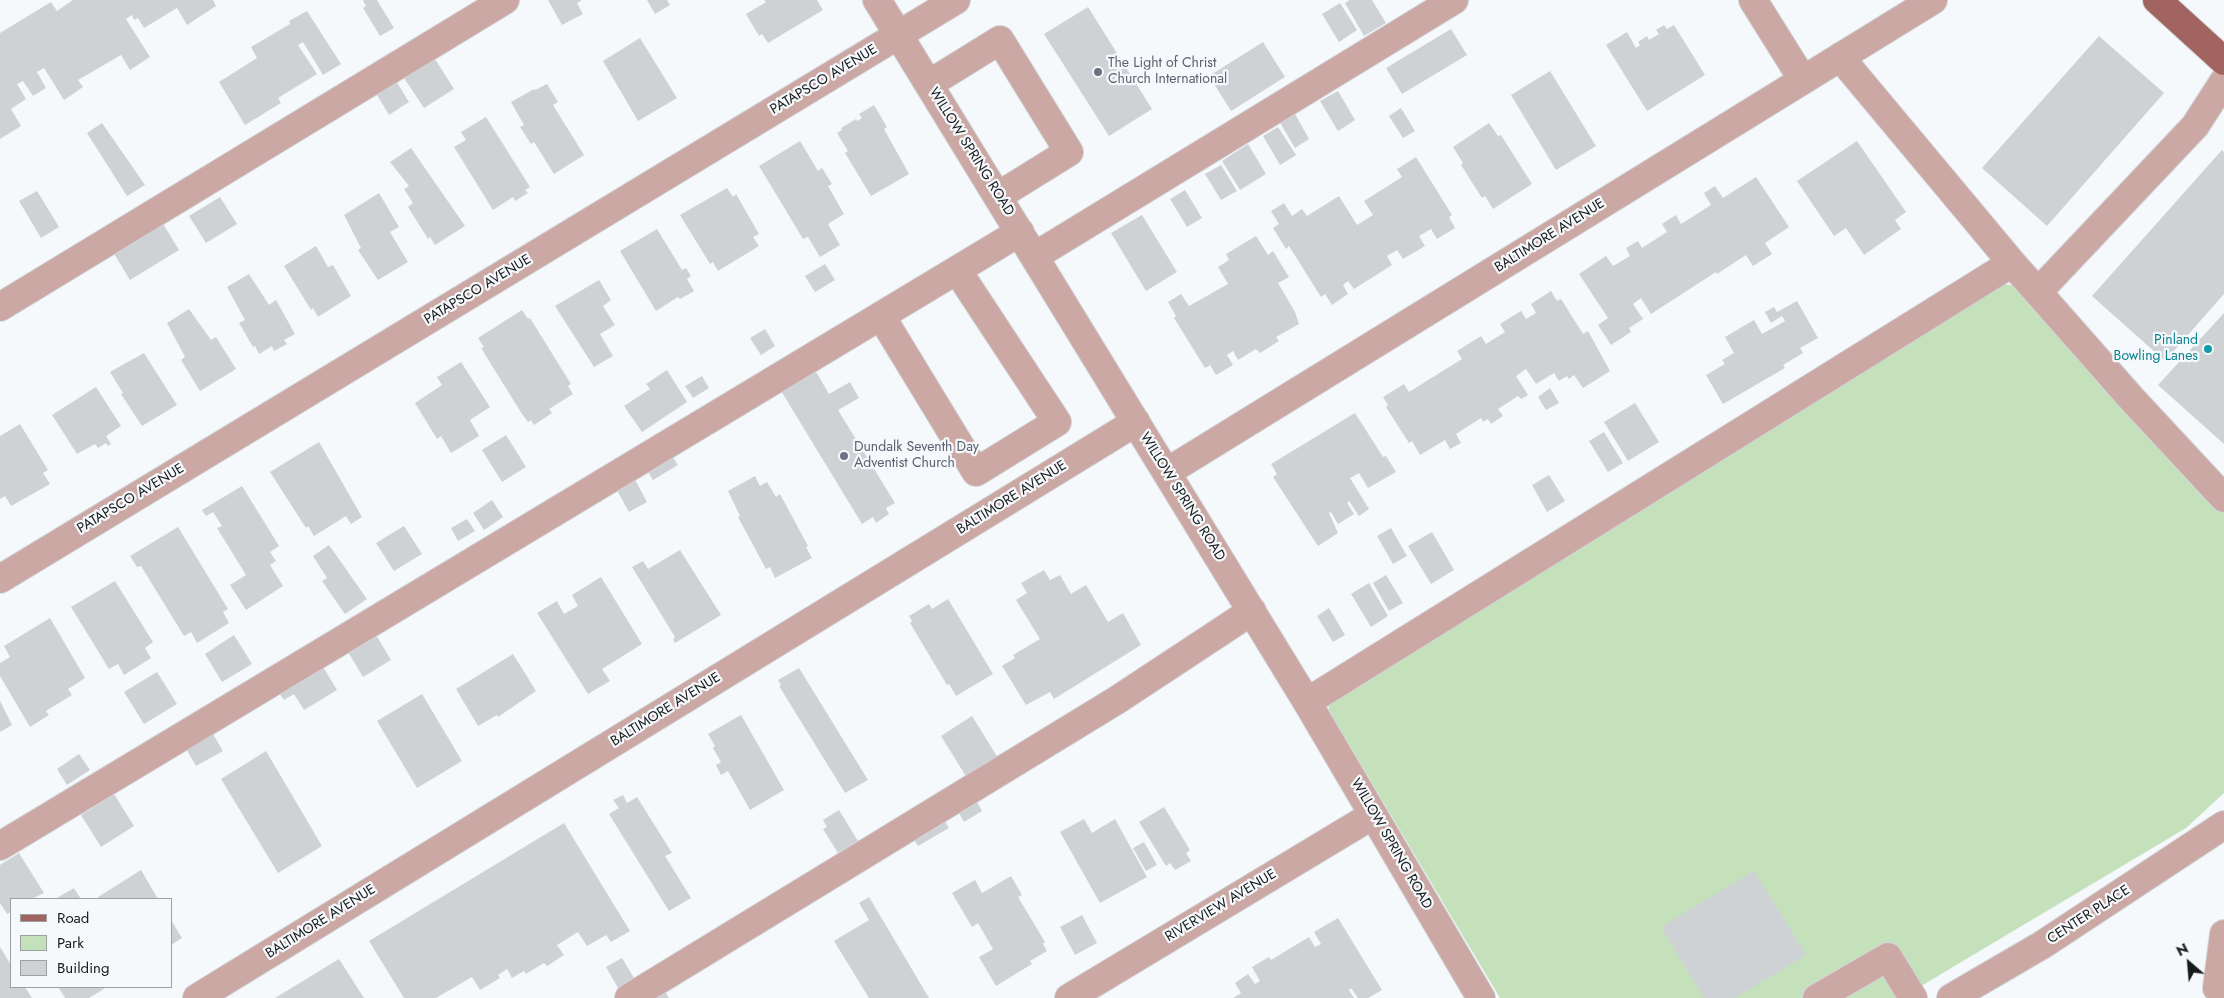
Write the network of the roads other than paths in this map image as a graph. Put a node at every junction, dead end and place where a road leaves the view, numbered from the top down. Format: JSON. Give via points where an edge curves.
{"nodes":[{"id":1,"x":504,"y":0,"type":"edge"},
{"id":2,"x":877,"y":0,"type":"edge"},
{"id":3,"x":956,"y":0,"type":"edge"},
{"id":4,"x":1454,"y":0,"type":"edge"},
{"id":5,"x":1753,"y":0,"type":"edge"},
{"id":6,"x":1933,"y":0,"type":"edge"},
{"id":7,"x":2158,"y":0,"type":"edge"},
{"id":8,"x":898,"y":35,"type":"junction"},
{"id":9,"x":1840,"y":57,"type":"junction"},
{"id":10,"x":2224,"y":61,"type":"edge"},
{"id":11,"x":1803,"y":80,"type":"junction"},
{"id":12,"x":2224,"y":81,"type":"edge"},
{"id":13,"x":929,"y":84,"type":"junction"},
{"id":14,"x":998,"y":196,"type":"junction"},
{"id":15,"x":1020,"y":232,"type":"junction"},
{"id":16,"x":1035,"y":256,"type":"junction"},
{"id":17,"x":2012,"y":263,"type":"junction"},
{"id":18,"x":956,"y":270,"type":"junction"},
{"id":19,"x":2038,"y":292,"type":"junction"},
{"id":20,"x":0,"y":307,"type":"edge"},
{"id":21,"x":880,"y":316,"type":"junction"},
{"id":22,"x":1136,"y":422,"type":"junction"},
{"id":23,"x":1166,"y":472,"type":"junction"},
{"id":24,"x":2224,"y":498,"type":"edge"},
{"id":25,"x":0,"y":579,"type":"edge"},
{"id":26,"x":1252,"y":611,"type":"junction"},
{"id":27,"x":1307,"y":702,"type":"junction"},
{"id":28,"x":1373,"y":815,"type":"junction"},
{"id":29,"x":2224,"y":825,"type":"edge"},
{"id":30,"x":0,"y":846,"type":"edge"},
{"id":31,"x":2224,"y":934,"type":"edge"},
{"id":32,"x":2224,"y":994,"type":"edge"},
{"id":33,"x":197,"y":998,"type":"edge"},
{"id":34,"x":629,"y":998,"type":"edge"},
{"id":35,"x":1069,"y":998,"type":"edge"},
{"id":36,"x":1481,"y":998,"type":"edge"},
{"id":37,"x":1817,"y":998,"type":"edge"},
{"id":38,"x":1913,"y":998,"type":"edge"},
{"id":39,"x":1950,"y":998,"type":"edge"}],
"edges":[{"from":1,"to":20,"type":"street"},
{"from":2,"to":8,"type":"street","name":"WILLOW SPRING ROAD"},
{"from":3,"to":8,"type":"street","name":"PATAPSCO AVENUE"},
{"from":4,"to":16,"type":"street"},
{"from":5,"to":11,"type":"street"},
{"from":6,"to":9,"type":"street","name":"BALTIMORE AVENUE"},
{"from":7,"to":10,"type":"main road"},
{"from":8,"to":13,"type":"street","name":"WILLOW SPRING ROAD"},
{"from":8,"to":25,"type":"street","name":"PATAPSCO AVENUE"},
{"from":9,"to":11,"type":"street","name":"BALTIMORE AVENUE"},
{"from":9,"to":17,"type":"street"},
{"from":11,"to":23,"type":"street","name":"BALTIMORE AVENUE"},
{"from":12,"to":19,"type":"street","via":[[2195,126]]},
{"from":13,"to":14,"type":"street","name":"WILLOW SPRING ROAD"},
{"from":13,"to":14,"type":"street","via":[[1000,40],[1069,152]]},
{"from":14,"to":15,"type":"street","name":"WILLOW SPRING ROAD"},
{"from":15,"to":16,"type":"street","name":"WILLOW SPRING ROAD"},
{"from":15,"to":18,"type":"street"},
{"from":16,"to":22,"type":"street","name":"WILLOW SPRING ROAD"},
{"from":17,"to":19,"type":"street"},
{"from":17,"to":27,"type":"street"},
{"from":18,"to":21,"type":"street"},
{"from":18,"to":21,"type":"street","via":[[1056,422],[976,472]]},
{"from":19,"to":24,"type":"street"},
{"from":21,"to":30,"type":"street"},
{"from":22,"to":23,"type":"street","name":"WILLOW SPRING ROAD"},
{"from":22,"to":33,"type":"street","name":"BALTIMORE AVENUE"},
{"from":23,"to":26,"type":"street","name":"WILLOW SPRING ROAD"},
{"from":26,"to":27,"type":"street","name":"WILLOW SPRING ROAD"},
{"from":26,"to":34,"type":"street","via":[[1117,700]]},
{"from":27,"to":28,"type":"street","name":"WILLOW SPRING ROAD"},
{"from":28,"to":35,"type":"street","name":"RIVERVIEW AVENUE"},
{"from":28,"to":36,"type":"street","name":"WILLOW SPRING ROAD"},
{"from":29,"to":39,"type":"street","name":"CENTER PLACE","via":[[2042,945]]},
{"from":31,"to":32,"type":"street","via":[[2216,988]]},
{"from":37,"to":38,"type":"street","via":[[1888,957]]}]}
